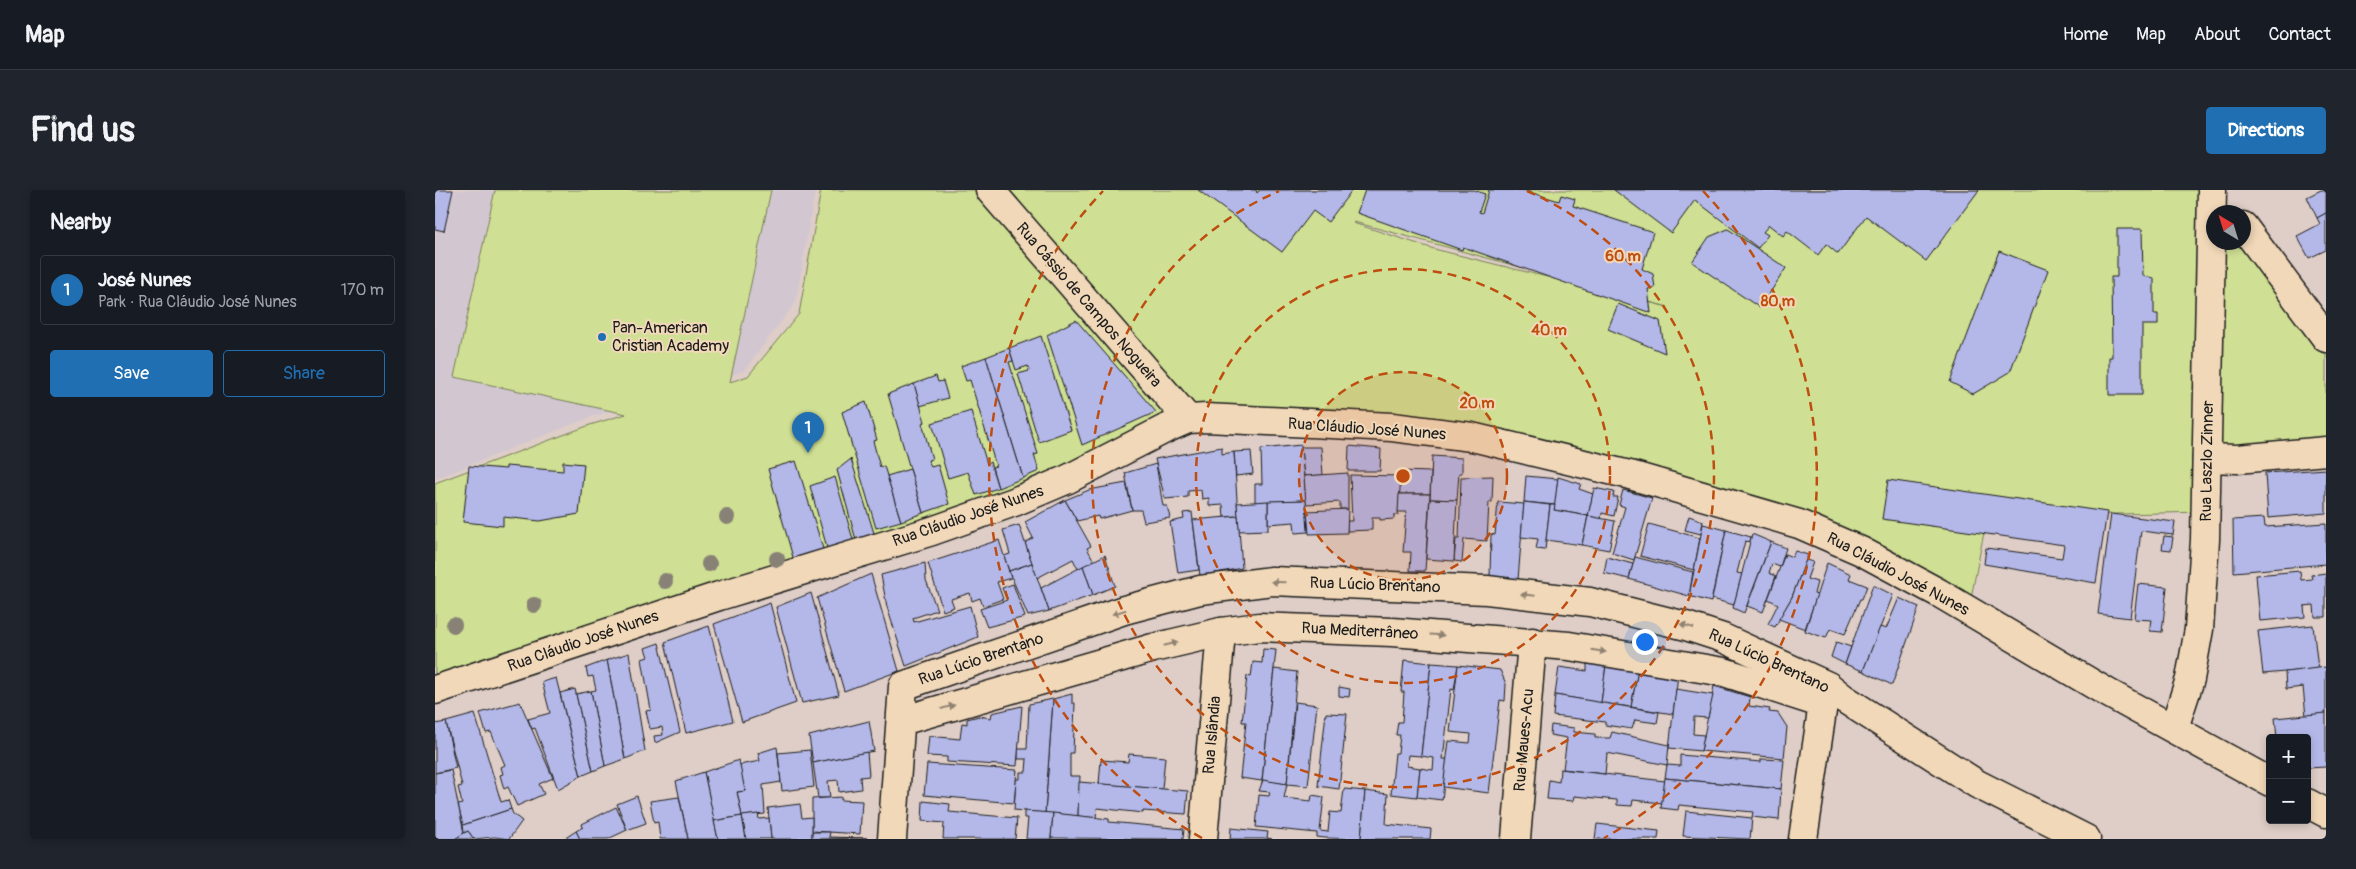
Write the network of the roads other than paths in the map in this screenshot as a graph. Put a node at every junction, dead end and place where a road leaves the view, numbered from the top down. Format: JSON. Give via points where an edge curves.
{"nodes":[{"id":1,"x":990,"y":190,"type":"edge"},
{"id":2,"x":2212,"y":190,"type":"edge"},
{"id":3,"x":2217,"y":190,"type":"edge"},
{"id":4,"x":2228,"y":205,"type":"edge"},
{"id":5,"x":2251,"y":237,"type":"edge"},
{"id":6,"x":2326,"y":338,"type":"edge"},
{"id":7,"x":1189,"y":419,"type":"junction"},
{"id":8,"x":2326,"y":451,"type":"edge"},
{"id":9,"x":2207,"y":458,"type":"junction"},
{"id":10,"x":1221,"y":632,"type":"junction"},
{"id":11,"x":1532,"y":642,"type":"junction"},
{"id":12,"x":435,"y":690,"type":"edge"},
{"id":13,"x":1831,"y":696,"type":"junction"},
{"id":14,"x":901,"y":721,"type":"junction"},
{"id":15,"x":2174,"y":728,"type":"junction"},
{"id":16,"x":2266,"y":780,"type":"edge"},
{"id":17,"x":2311,"y":805,"type":"edge"},
{"id":18,"x":2326,"y":813,"type":"edge"},
{"id":19,"x":892,"y":839,"type":"edge"},
{"id":20,"x":1203,"y":839,"type":"edge"},
{"id":21,"x":1516,"y":839,"type":"edge"},
{"id":22,"x":1803,"y":839,"type":"edge"},
{"id":23,"x":2087,"y":839,"type":"edge"}],
"edges":[{"from":1,"to":7,"type":"street","name":"Rua Cássio de Campos Nogueira"},
{"from":2,"to":9,"type":"street","name":"Rua Laszlo Zinner"},
{"from":3,"to":4,"type":"street"},
{"from":5,"to":6,"type":"street"},
{"from":7,"to":12,"type":"street","name":"Rua Cláudio José Nunes","via":[[1039,493],[1014,502]]},
{"from":7,"to":15,"type":"street","name":"Rua Cláudio José Nunes","via":[[1392,428],[1472,438],[1630,475],[1781,518],[1861,551],[1958,604],[2108,694]]},
{"from":8,"to":9,"type":"street","via":[[2237,459]]},
{"from":9,"to":15,"type":"street","name":"Rua Laszlo Zinner","via":[[2199,629],[2191,679]]},
{"from":10,"to":11,"type":"street","name":"Rua Mediterrâneo","one_way":true,"via":[[1259,627],[1320,628]]},
{"from":14,"to":10,"type":"street","name":"Rua Mediterrâneo","one_way":true,"via":[[1153,648]]},
{"from":10,"to":20,"type":"street","name":"Rua Islândia"},
{"from":11,"to":13,"type":"street","name":"Rua Mediterrâneo","one_way":true,"via":[[1683,664]]},
{"from":11,"to":21,"type":"street","name":"Rua Maues-Acu"},
{"from":13,"to":14,"type":"street","name":"Rua Lúcio Brentano","one_way":true,"via":[[1723,638],[1590,602],[1487,590],[1272,581],[1200,590],[1124,610],[903,686]]},
{"from":13,"to":22,"type":"street"},
{"from":13,"to":23,"type":"street","name":"Rua Lúcio Brentano","via":[[1879,719],[1977,784]]},
{"from":14,"to":19,"type":"street"},
{"from":15,"to":16,"type":"street","name":"Rua Cláudio José Nunes"},
{"from":17,"to":18,"type":"street"}]}
